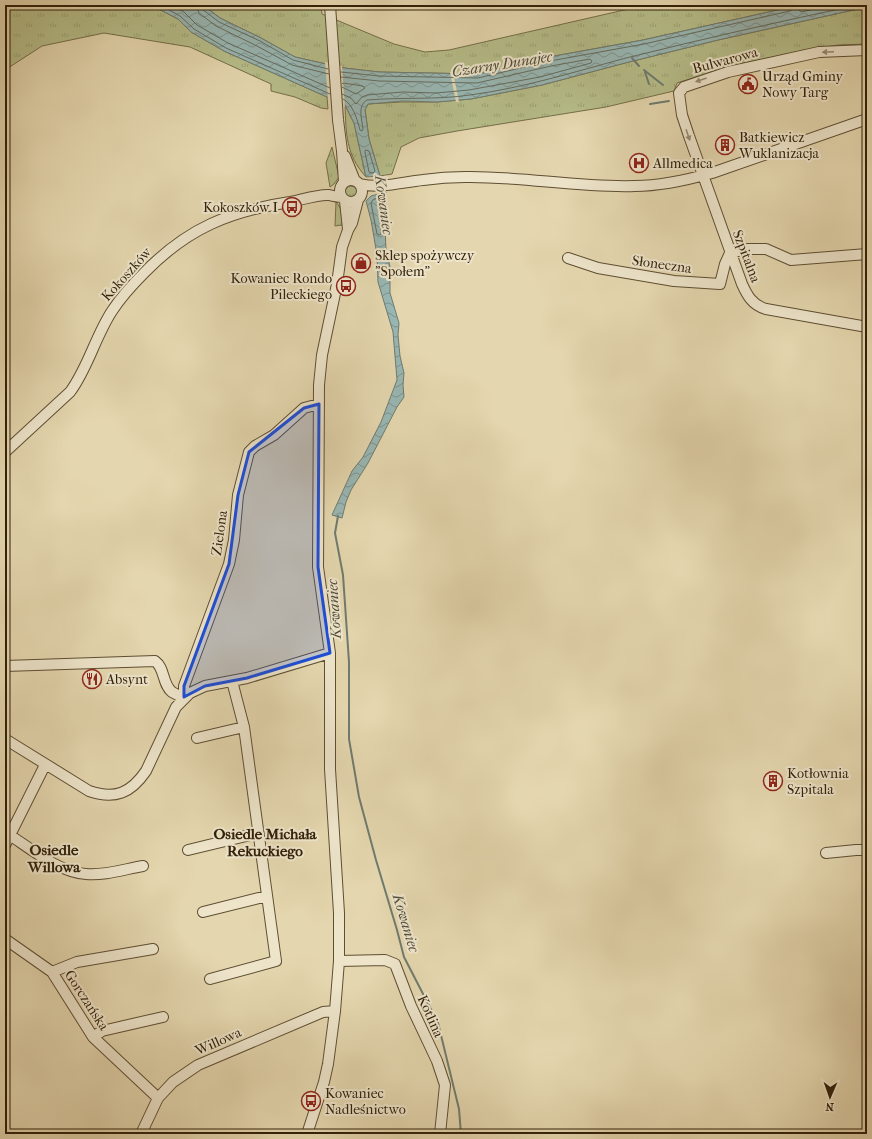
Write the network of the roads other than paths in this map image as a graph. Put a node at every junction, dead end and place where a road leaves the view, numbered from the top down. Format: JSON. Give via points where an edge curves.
{"nodes":[{"id":1,"x":330,"y":5,"type":"edge"},
{"id":2,"x":867,"y":50,"type":"edge"},
{"id":3,"x":867,"y":112,"type":"edge"},
{"id":4,"x":867,"y":119,"type":"edge"},
{"id":5,"x":849,"y":125,"type":"junction"},
{"id":6,"x":342,"y":151,"type":"junction"},
{"id":7,"x":703,"y":176,"type":"junction"},
{"id":8,"x":357,"y":183,"type":"junction"},
{"id":9,"x":383,"y":186,"type":"junction"},
{"id":10,"x":343,"y":192,"type":"junction"},
{"id":11,"x":359,"y":198,"type":"junction"},
{"id":12,"x":348,"y":230,"type":"junction"},
{"id":13,"x":730,"y":253,"type":"junction"},
{"id":14,"x":867,"y":254,"type":"edge"},
{"id":15,"x":568,"y":258,"type":"dead end"},
{"id":16,"x":867,"y":327,"type":"edge"},
{"id":17,"x":319,"y":404,"type":"junction"},
{"id":18,"x":5,"y":452,"type":"edge"},
{"id":19,"x":330,"y":653,"type":"junction"},
{"id":20,"x":5,"y":666,"type":"edge"},
{"id":21,"x":232,"y":681,"type":"junction"},
{"id":22,"x":184,"y":698,"type":"junction"},
{"id":23,"x":244,"y":727,"type":"junction"},
{"id":24,"x":197,"y":738,"type":"dead end"},
{"id":25,"x":5,"y":739,"type":"edge"},
{"id":26,"x":46,"y":765,"type":"junction"},
{"id":27,"x":7,"y":833,"type":"edge"},
{"id":28,"x":258,"y":833,"type":"junction"},
{"id":29,"x":5,"y":845,"type":"edge"},
{"id":30,"x":188,"y":850,"type":"dead end"},
{"id":31,"x":867,"y":850,"type":"edge"},
{"id":32,"x":826,"y":853,"type":"dead end"},
{"id":33,"x":143,"y":866,"type":"dead end"},
{"id":34,"x":267,"y":896,"type":"junction"},
{"id":35,"x":203,"y":912,"type":"dead end"},
{"id":36,"x":5,"y":938,"type":"edge"},
{"id":37,"x":153,"y":949,"type":"dead end"},
{"id":38,"x":339,"y":961,"type":"junction"},
{"id":39,"x":52,"y":972,"type":"junction"},
{"id":40,"x":210,"y":979,"type":"dead end"},
{"id":41,"x":335,"y":1011,"type":"junction"},
{"id":42,"x":163,"y":1017,"type":"dead end"},
{"id":43,"x":92,"y":1037,"type":"junction"},
{"id":44,"x":158,"y":1098,"type":"junction"},
{"id":45,"x":141,"y":1134,"type":"edge"},
{"id":46,"x":307,"y":1134,"type":"edge"},
{"id":47,"x":440,"y":1134,"type":"edge"}],
"edges":[{"from":1,"to":6,"type":"street"},
{"from":2,"to":7,"type":"street","name":"Bulwarowa","one_way":true,"via":[[819,52],[728,72],[684,87],[679,93],[682,115]]},
{"from":3,"to":5,"type":"street"},
{"from":4,"to":5,"type":"street"},
{"from":5,"to":7,"type":"street"},
{"from":6,"to":8,"type":"street"},
{"from":6,"to":10,"type":"street"},
{"from":7,"to":9,"type":"street","via":[[633,187],[468,177]]},
{"from":7,"to":13,"type":"street","name":"Szpitalna"},
{"from":8,"to":9,"type":"street"},
{"from":8,"to":10,"type":"street","via":[[349,180]]},
{"from":8,"to":11,"type":"street","via":[[362,190]]},
{"from":9,"to":11,"type":"street"},
{"from":10,"to":11,"type":"street","via":[[351,202]]},
{"from":10,"to":12,"type":"street"},
{"from":10,"to":18,"type":"street","name":"Kokoszków","via":[[237,213],[182,239],[162,254],[136,280],[112,311],[78,381],[70,392]]},
{"from":11,"to":12,"type":"street"},
{"from":12,"to":17,"type":"street","via":[[342,247],[322,355]]},
{"from":13,"to":14,"type":"street","via":[[747,249],[766,249],[791,260]]},
{"from":13,"to":15,"type":"street","name":"Słoneczna","via":[[720,284],[674,281],[598,268]]},
{"from":13,"to":16,"type":"street","name":"Szpitalna","via":[[747,294],[760,307]]},
{"from":17,"to":19,"type":"street","via":[[318,568]]},
{"from":17,"to":22,"type":"street","name":"Zielona","via":[[304,408],[274,435],[249,452],[238,495],[229,564],[184,686]]},
{"from":19,"to":21,"type":"street","name":"Zielona"},
{"from":19,"to":38,"type":"street","via":[[330,769],[339,913]]},
{"from":20,"to":22,"type":"street","via":[[155,660],[160,664],[164,681],[172,692]]},
{"from":21,"to":22,"type":"street","name":"Zielona","via":[[196,689]]},
{"from":21,"to":23,"type":"street"},
{"from":22,"to":26,"type":"street","name":"Zielona","via":[[171,716],[146,771],[135,784],[123,792],[109,795],[89,791]]},
{"from":23,"to":24,"type":"street"},
{"from":23,"to":28,"type":"street"},
{"from":25,"to":26,"type":"street","name":"Zielona"},
{"from":26,"to":27,"type":"street"},
{"from":27,"to":29,"type":"street"},
{"from":27,"to":33,"type":"street","via":[[61,868],[74,872],[103,873]]},
{"from":28,"to":30,"type":"street"},
{"from":28,"to":34,"type":"street"},
{"from":31,"to":32,"type":"street"},
{"from":34,"to":35,"type":"street"},
{"from":34,"to":40,"type":"street","via":[[276,961]]},
{"from":36,"to":39,"type":"street","name":"Gorczańska"},
{"from":37,"to":39,"type":"street","via":[[77,962]]},
{"from":38,"to":41,"type":"street"},
{"from":38,"to":47,"type":"street","name":"Kotlina","via":[[385,960],[395,964],[445,1085]]},
{"from":39,"to":43,"type":"street","name":"Gorczańska"},
{"from":41,"to":44,"type":"street","name":"Willowa","via":[[323,1012],[198,1065],[173,1082]]},
{"from":41,"to":46,"type":"street","via":[[324,1082]]},
{"from":42,"to":43,"type":"street","via":[[102,1032]]},
{"from":43,"to":44,"type":"street","name":"Gorczańska"},
{"from":44,"to":45,"type":"street","name":"Willowa"}]}
